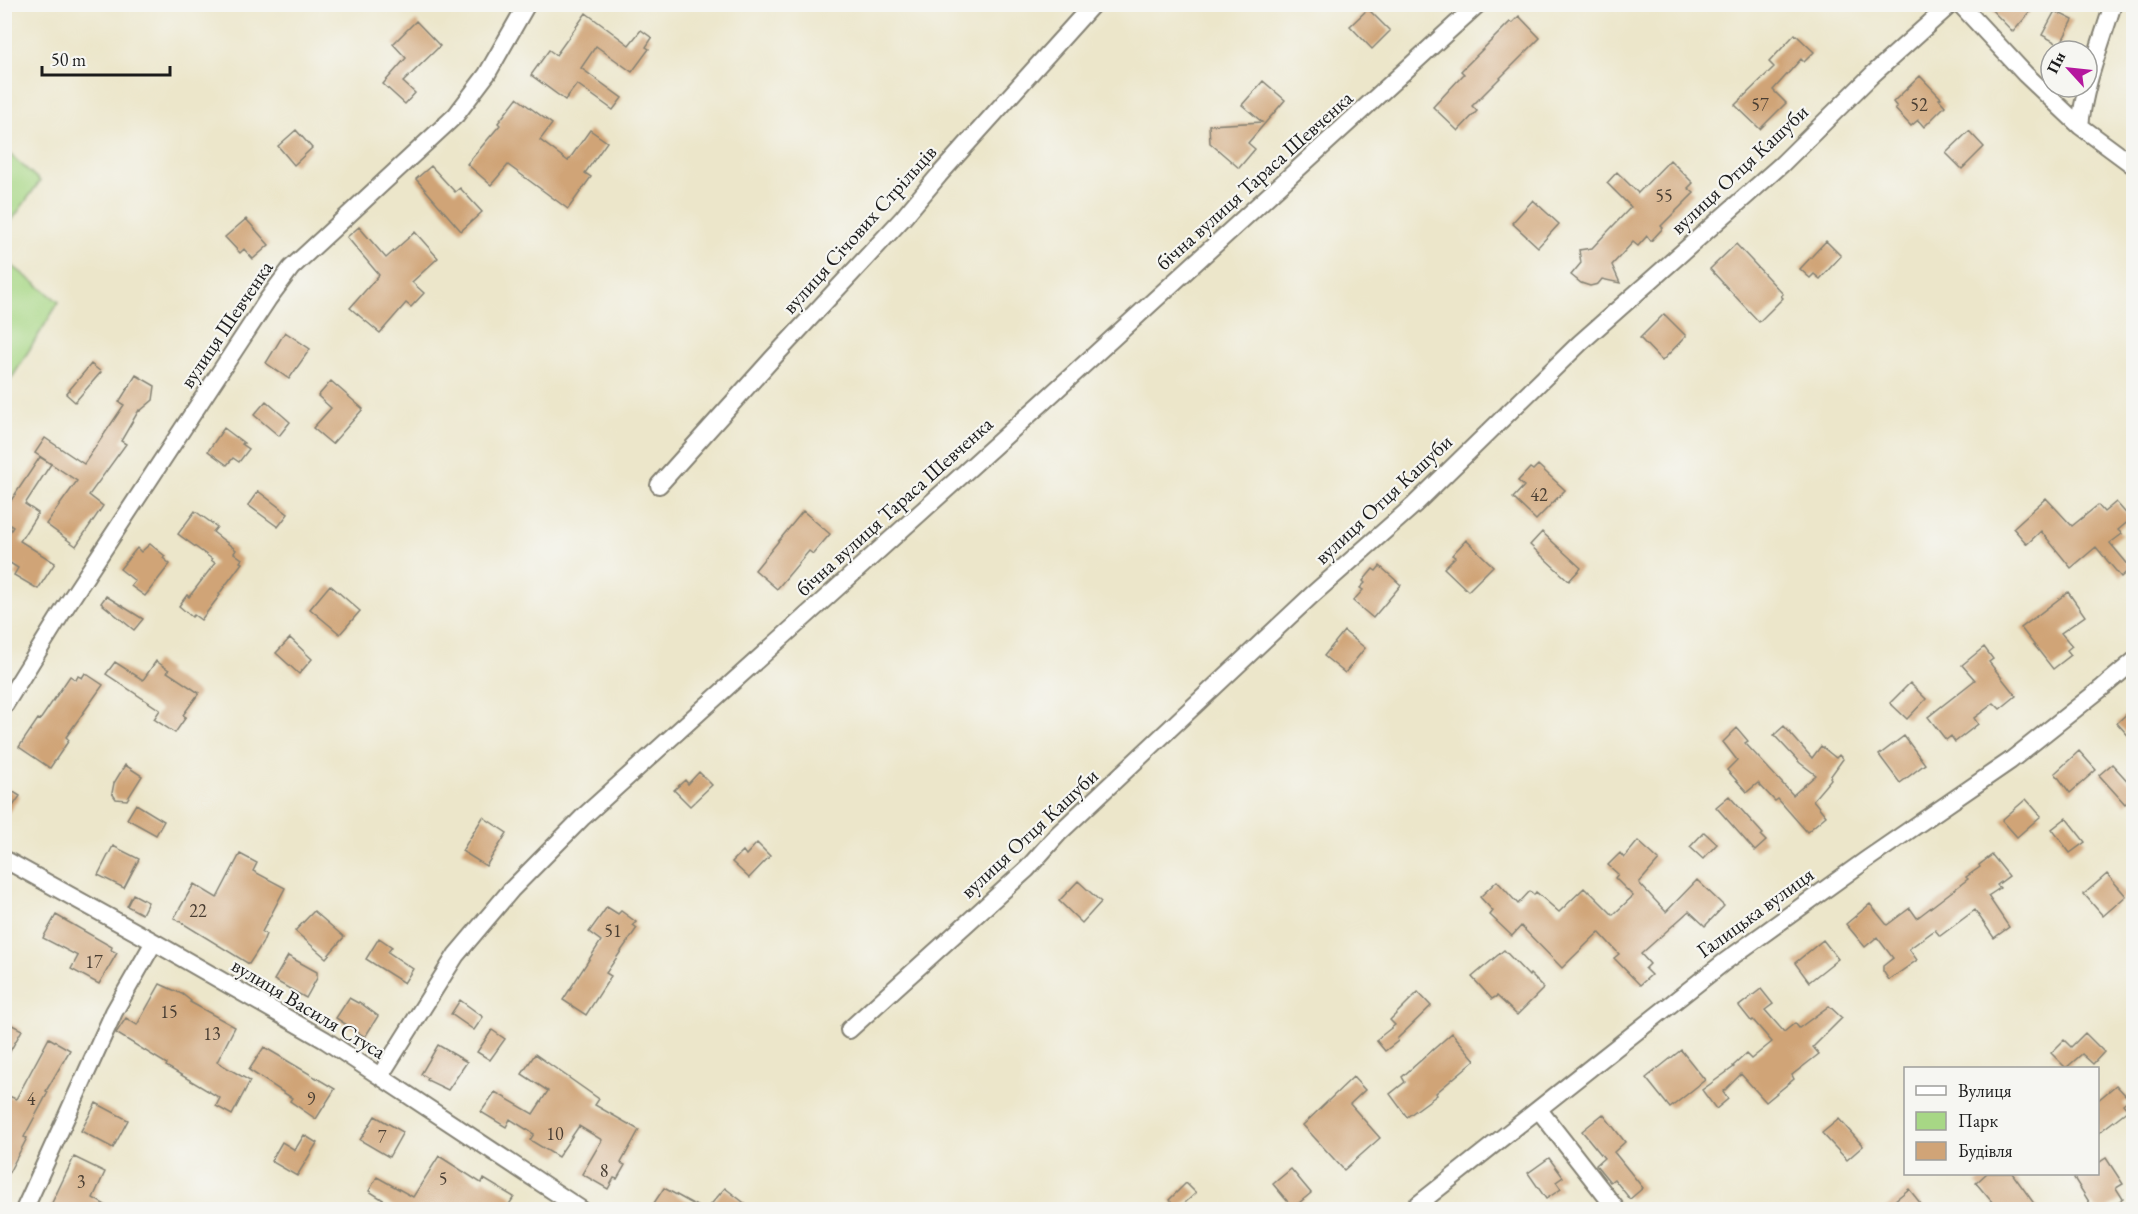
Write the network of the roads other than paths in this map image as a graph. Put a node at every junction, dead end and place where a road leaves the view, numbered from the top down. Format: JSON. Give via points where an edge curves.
{"nodes":[{"id":1,"x":527,"y":4,"type":"edge"},
{"id":2,"x":1093,"y":4,"type":"edge"},
{"id":3,"x":1478,"y":4,"type":"edge"},
{"id":4,"x":1951,"y":4,"type":"edge"},
{"id":5,"x":1960,"y":4,"type":"edge"},
{"id":6,"x":2113,"y":4,"type":"edge"},
{"id":7,"x":2080,"y":126,"type":"junction"},
{"id":8,"x":2133,"y":166,"type":"edge"},
{"id":9,"x":659,"y":485,"type":"dead end"},
{"id":10,"x":2133,"y":661,"type":"edge"},
{"id":11,"x":4,"y":706,"type":"edge"},
{"id":12,"x":4,"y":859,"type":"edge"},
{"id":13,"x":154,"y":942,"type":"junction"},
{"id":14,"x":849,"y":1030,"type":"dead end"},
{"id":15,"x":380,"y":1076,"type":"junction"},
{"id":16,"x":1539,"y":1110,"type":"junction"},
{"id":17,"x":24,"y":1209,"type":"edge"},
{"id":18,"x":582,"y":1209,"type":"edge"},
{"id":19,"x":1411,"y":1209,"type":"edge"},
{"id":20,"x":1617,"y":1209,"type":"edge"}],
"edges":[{"from":1,"to":11,"type":"street","name":"вулиця Шевченка","via":[[487,74],[456,115],[291,268]]},
{"from":2,"to":9,"type":"street","name":"вулиця Січових Стрільців"},
{"from":3,"to":15,"type":"street","name":"бічна вулиця Тараса Шевченка","via":[[583,817],[511,890],[456,955]]},
{"from":4,"to":14,"type":"street","name":"вулиця Отця Кашуби","via":[[1781,165],[1580,344],[1414,505],[1312,595],[1058,834],[1027,869]]},
{"from":5,"to":7,"type":"street","via":[[2025,75]]},
{"from":6,"to":7,"type":"street","via":[[2083,98]]},
{"from":7,"to":8,"type":"street"},
{"from":10,"to":16,"type":"street","name":"Галицька вулиця","via":[[2010,761],[1723,963]]},
{"from":12,"to":13,"type":"street","name":"вулиця Василя Стуса"},
{"from":13,"to":15,"type":"street","name":"вулиця Василя Стуса"},
{"from":13,"to":17,"type":"street","via":[[114,1012]]},
{"from":15,"to":18,"type":"street","name":"вулиця Василя Стуса"},
{"from":16,"to":19,"type":"street","name":"Галицька вулиця"},
{"from":16,"to":20,"type":"street"}]}
